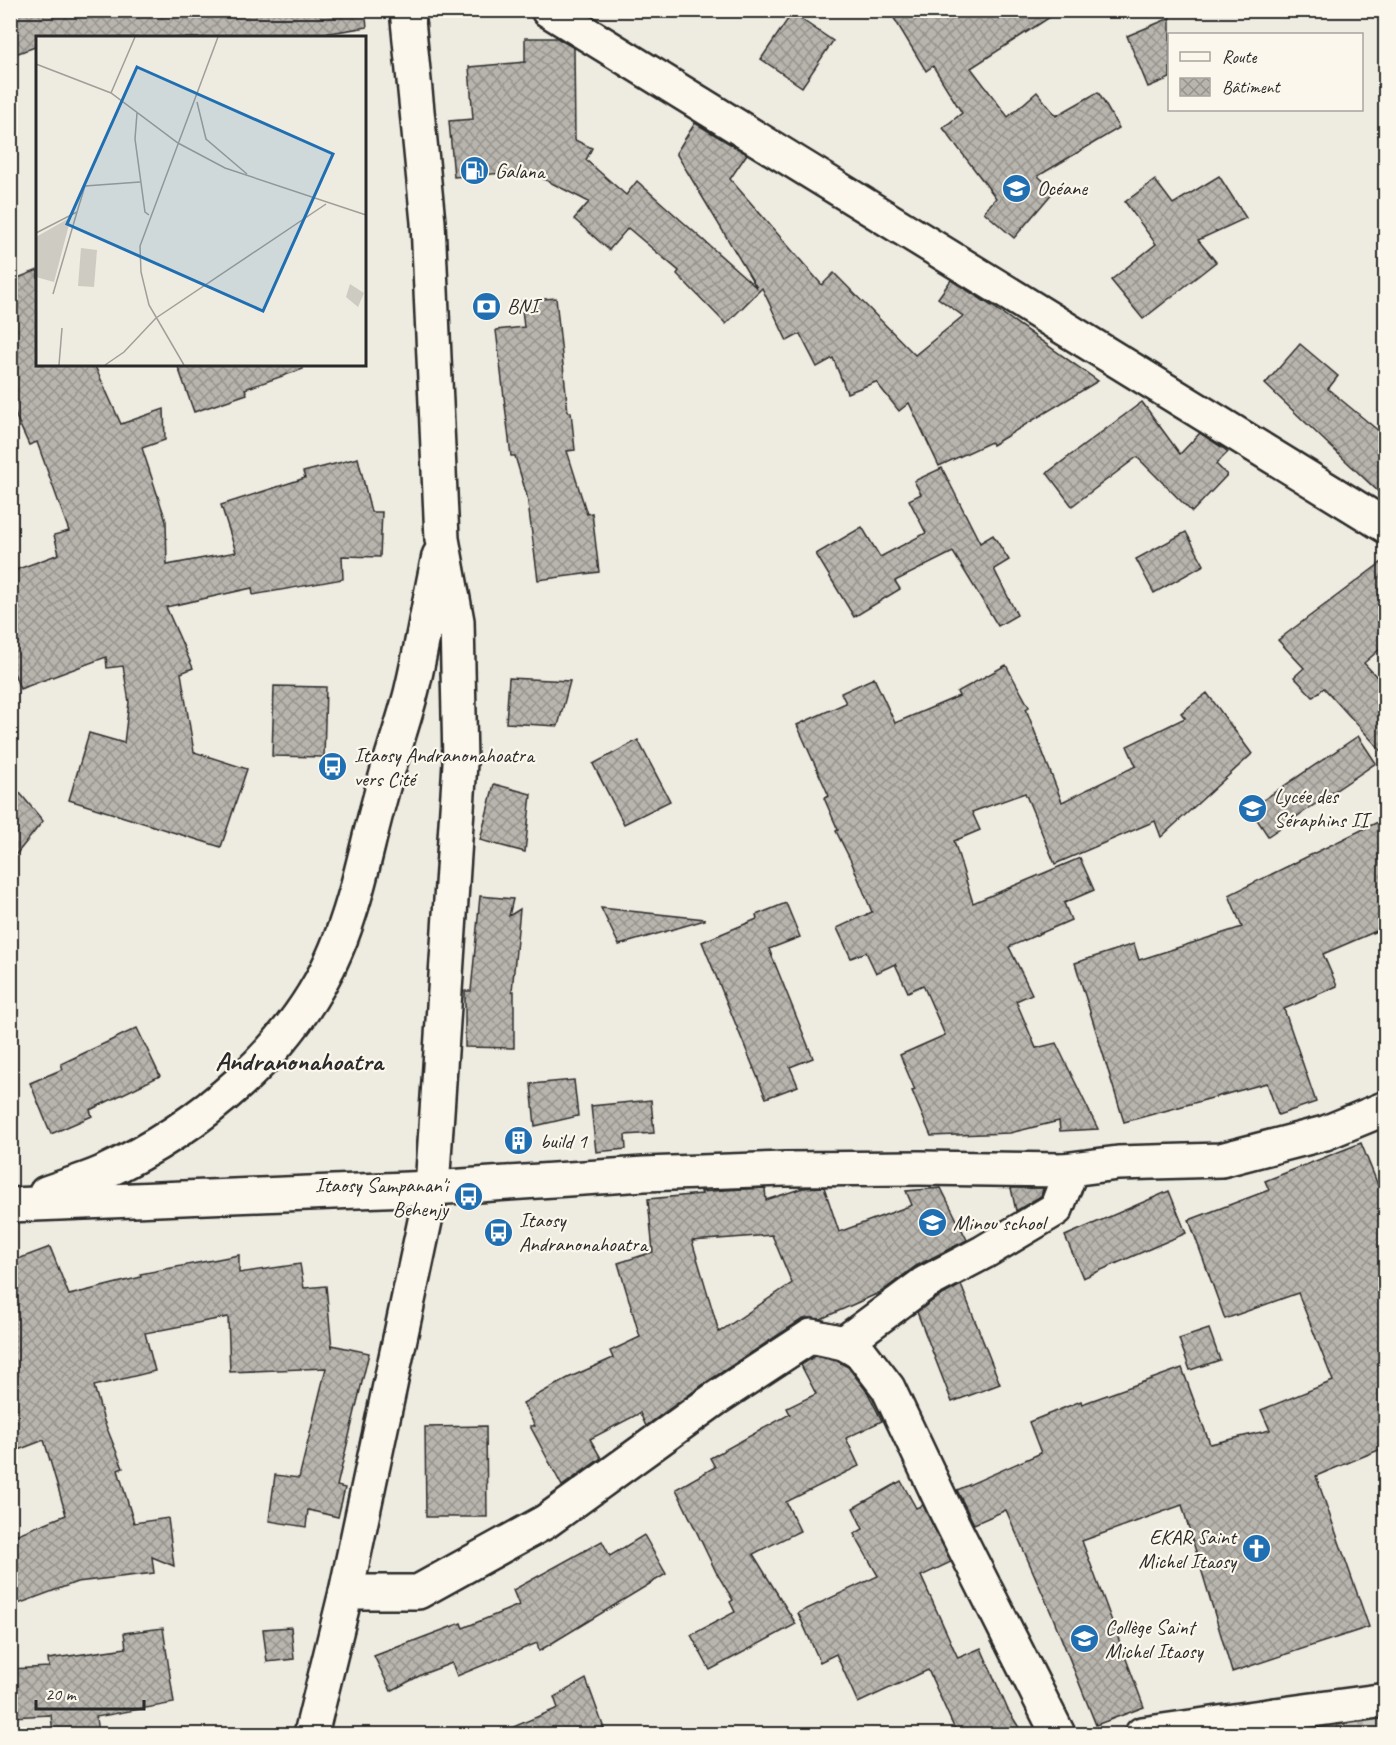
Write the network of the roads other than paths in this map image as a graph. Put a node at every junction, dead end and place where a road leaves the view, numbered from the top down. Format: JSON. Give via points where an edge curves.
{"nodes":[{"id":1,"x":407,"y":10,"type":"edge"},
{"id":2,"x":548,"y":10,"type":"edge"},
{"id":3,"x":1386,"y":526,"type":"edge"},
{"id":4,"x":442,"y":539,"type":"junction"},
{"id":5,"x":1386,"y":1108,"type":"edge"},
{"id":6,"x":1063,"y":1170,"type":"junction"},
{"id":7,"x":432,"y":1188,"type":"junction"},
{"id":8,"x":11,"y":1204,"type":"edge"},
{"id":9,"x":844,"y":1343,"type":"junction"},
{"id":10,"x":346,"y":1592,"type":"junction"},
{"id":11,"x":1386,"y":1700,"type":"edge"},
{"id":12,"x":1282,"y":1725,"type":"edge"},
{"id":13,"x":311,"y":1734,"type":"edge"},
{"id":14,"x":1058,"y":1734,"type":"edge"},
{"id":15,"x":1142,"y":1734,"type":"edge"}],
"edges":[{"from":1,"to":4,"type":"street","via":[[428,222]]},
{"from":2,"to":3,"type":"street"},
{"from":4,"to":7,"type":"street","via":[[458,621],[460,763]]},
{"from":4,"to":8,"type":"street","via":[[411,694],[354,897],[336,950],[313,996],[252,1072],[180,1129],[100,1174]]},
{"from":5,"to":6,"type":"street","via":[[1325,1133],[1221,1160],[1118,1163]]},
{"from":6,"to":7,"type":"street","via":[[785,1169],[633,1174]]},
{"from":6,"to":9,"type":"street","via":[[1068,1178],[1056,1209],[925,1282]]},
{"from":7,"to":8,"type":"street"},
{"from":7,"to":10,"type":"street"},
{"from":9,"to":10,"type":"street","via":[[811,1336],[545,1522],[418,1592]]},
{"from":9,"to":14,"type":"street","via":[[861,1353],[888,1388]]},
{"from":10,"to":13,"type":"street"},
{"from":11,"to":12,"type":"street"},
{"from":12,"to":15,"type":"street"}]}
